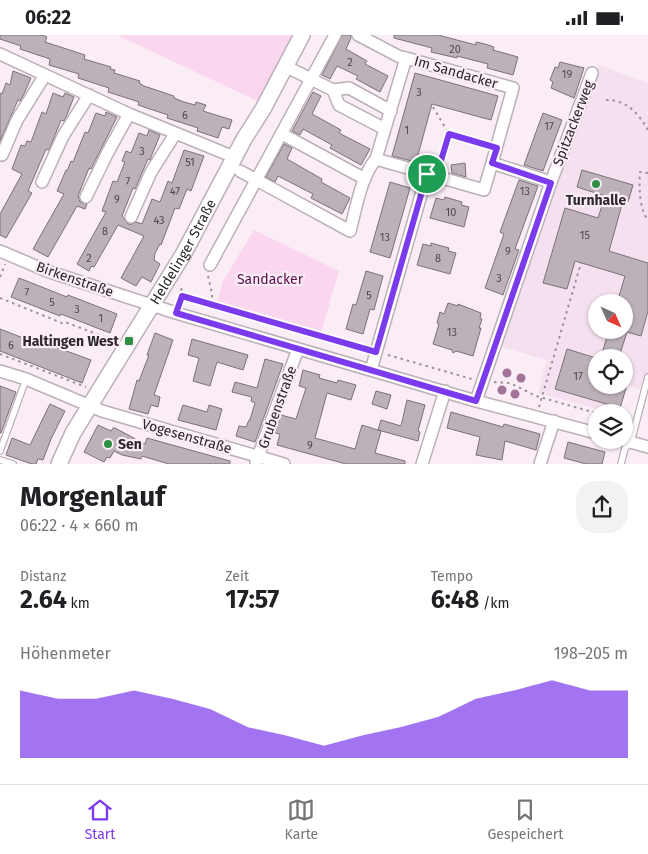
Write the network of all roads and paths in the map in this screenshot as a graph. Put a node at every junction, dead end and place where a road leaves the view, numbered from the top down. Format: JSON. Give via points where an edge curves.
{"nodes":[{"id":1,"x":302,"y":35,"type":"edge"},
{"id":2,"x":335,"y":35,"type":"edge"},
{"id":3,"x":358,"y":35,"type":"edge"},
{"id":4,"x":0,"y":54,"type":"edge"},
{"id":5,"x":406,"y":58,"type":"junction"},
{"id":6,"x":285,"y":66,"type":"junction"},
{"id":7,"x":592,"y":73,"type":"dead end"},
{"id":8,"x":45,"y":75,"type":"junction"},
{"id":9,"x":311,"y":79,"type":"junction"},
{"id":10,"x":333,"y":90,"type":"junction"},
{"id":11,"x":89,"y":95,"type":"junction"},
{"id":12,"x":606,"y":100,"type":"dead end"},
{"id":13,"x":433,"y":107,"type":"dead end"},
{"id":14,"x":392,"y":111,"type":"junction"},
{"id":15,"x":129,"y":114,"type":"junction"},
{"id":16,"x":385,"y":129,"type":"junction"},
{"id":17,"x":648,"y":131,"type":"edge"},
{"id":18,"x":282,"y":133,"type":"junction"},
{"id":19,"x":175,"y":134,"type":"junction"},
{"id":20,"x":449,"y":134,"type":"junction"},
{"id":21,"x":497,"y":148,"type":"junction"},
{"id":22,"x":2,"y":155,"type":"dead end"},
{"id":23,"x":376,"y":159,"type":"junction"},
{"id":24,"x":492,"y":163,"type":"junction"},
{"id":25,"x":237,"y":164,"type":"junction"},
{"id":26,"x":648,"y":173,"type":"edge"},
{"id":27,"x":432,"y":175,"type":"junction"},
{"id":28,"x":365,"y":179,"type":"junction"},
{"id":29,"x":256,"y":181,"type":"junction"},
{"id":30,"x":42,"y":182,"type":"dead end"},
{"id":31,"x":551,"y":183,"type":"junction"},
{"id":32,"x":86,"y":197,"type":"dead end"},
{"id":33,"x":130,"y":217,"type":"dead end"},
{"id":34,"x":648,"y":220,"type":"edge"},
{"id":35,"x":0,"y":251,"type":"edge"},
{"id":36,"x":581,"y":263,"type":"dead end"},
{"id":37,"x":209,"y":270,"type":"joint"},
{"id":38,"x":180,"y":285,"type":"dead end"},
{"id":39,"x":182,"y":296,"type":"junction"},
{"id":40,"x":0,"y":298,"type":"edge"},
{"id":41,"x":151,"y":305,"type":"junction"},
{"id":42,"x":212,"y":305,"type":"junction"},
{"id":43,"x":176,"y":313,"type":"junction"},
{"id":44,"x":127,"y":345,"type":"junction"},
{"id":45,"x":298,"y":349,"type":"junction"},
{"id":46,"x":376,"y":352,"type":"junction"},
{"id":47,"x":0,"y":354,"type":"edge"},
{"id":48,"x":370,"y":370,"type":"junction"},
{"id":49,"x":0,"y":371,"type":"edge"},
{"id":50,"x":648,"y":377,"type":"edge"},
{"id":51,"x":26,"y":379,"type":"junction"},
{"id":52,"x":482,"y":382,"type":"junction"},
{"id":53,"x":445,"y":391,"type":"junction"},
{"id":54,"x":98,"y":392,"type":"junction"},
{"id":55,"x":542,"y":398,"type":"junction"},
{"id":56,"x":645,"y":399,"type":"edge"},
{"id":57,"x":476,"y":401,"type":"junction"},
{"id":58,"x":90,"y":405,"type":"junction"},
{"id":59,"x":588,"y":411,"type":"edge"},
{"id":60,"x":536,"y":417,"type":"junction"},
{"id":61,"x":554,"y":421,"type":"junction"},
{"id":62,"x":633,"y":427,"type":"edge"},
{"id":63,"x":588,"y":431,"type":"edge"},
{"id":64,"x":633,"y":443,"type":"edge"},
{"id":65,"x":648,"y":447,"type":"edge"},
{"id":66,"x":625,"y":449,"type":"edge"},
{"id":67,"x":0,"y":451,"type":"edge"},
{"id":68,"x":0,"y":460,"type":"edge"},
{"id":69,"x":257,"y":460,"type":"edge"},
{"id":70,"x":13,"y":464,"type":"edge"},
{"id":71,"x":59,"y":464,"type":"edge"},
{"id":72,"x":284,"y":464,"type":"edge"},
{"id":73,"x":422,"y":464,"type":"edge"},
{"id":74,"x":540,"y":464,"type":"edge"},
{"id":75,"x":621,"y":464,"type":"edge"}],
"edges":[{"from":1,"to":6,"type":"street","name":"Heldelinger Straße"},
{"from":2,"to":9,"type":"street"},
{"from":3,"to":5,"type":"street"},
{"from":4,"to":8,"type":"street"},
{"from":5,"to":14,"type":"street","name":"Im Sandacker"},
{"from":5,"to":21,"type":"street","name":"Im Sandacker","via":[[513,88]]},
{"from":6,"to":9,"type":"street"},
{"from":6,"to":25,"type":"street","name":"Heldelinger Straße"},
{"from":7,"to":31,"type":"street","name":"Spitzackerweg"},
{"from":8,"to":11,"type":"street"},
{"from":8,"to":22,"type":"street","via":[[17,120]]},
{"from":9,"to":10,"type":"street"},
{"from":9,"to":18,"type":"street"},
{"from":10,"to":14,"type":"street","via":[[349,88]]},
{"from":10,"to":16,"type":"street","via":[[339,105]]},
{"from":11,"to":15,"type":"street"},
{"from":11,"to":30,"type":"street","via":[[63,136]]},
{"from":12,"to":17,"type":"path","via":[[616,100],[630,108],[640,116]]},
{"from":13,"to":20,"type":"path"},
{"from":14,"to":16,"type":"street","name":"Im Sandacker"},
{"from":15,"to":19,"type":"street"},
{"from":15,"to":32,"type":"street"},
{"from":16,"to":23,"type":"street","name":"Im Sandacker"},
{"from":18,"to":28,"type":"street"},
{"from":18,"to":29,"type":"street"},
{"from":19,"to":25,"type":"street"},
{"from":19,"to":33,"type":"street","via":[[151,172]]},
{"from":20,"to":21,"type":"path"},
{"from":20,"to":27,"type":"path"},
{"from":21,"to":24,"type":"street","name":"Im Sandacker"},
{"from":23,"to":27,"type":"street","name":"Im Sandacker"},
{"from":23,"to":28,"type":"street"},
{"from":24,"to":27,"type":"street","name":"Im Sandacker","via":[[484,190]]},
{"from":24,"to":31,"type":"street"},
{"from":25,"to":29,"type":"street"},
{"from":25,"to":41,"type":"street","name":"Heldelinger Straße"},
{"from":26,"to":34,"type":"path","via":[[640,172],[639,186],[644,215]]},
{"from":27,"to":46,"type":"street"},
{"from":28,"to":29,"type":"street","via":[[350,231]]},
{"from":29,"to":37,"type":"street"},
{"from":31,"to":52,"type":"street","name":"Spitzackerweg"},
{"from":35,"to":41,"type":"street","name":"Birkenstraße","via":[[48,271]]},
{"from":36,"to":55,"type":"path"},
{"from":37,"to":42,"type":"path"},
{"from":38,"to":39,"type":"path"},
{"from":39,"to":42,"type":"path"},
{"from":39,"to":43,"type":"path"},
{"from":40,"to":44,"type":"path"},
{"from":41,"to":43,"type":"street","name":"Birkenstraße"},
{"from":41,"to":44,"type":"street","name":"Heldelinger Straße"},
{"from":42,"to":46,"type":"path"},
{"from":43,"to":45,"type":"street","name":"Birkenstraße"},
{"from":44,"to":54,"type":"street","name":"Heldelinger Straße"},
{"from":45,"to":48,"type":"street","name":"Birkenstraße"},
{"from":45,"to":69,"type":"street","name":"Grubenstraße"},
{"from":46,"to":48,"type":"street"},
{"from":46,"to":52,"type":"path"},
{"from":47,"to":54,"type":"path"},
{"from":48,"to":53,"type":"street","name":"Birkenstraße"},
{"from":49,"to":51,"type":"street","name":"Vogesenstraße"},
{"from":50,"to":56,"type":"lane"},
{"from":51,"to":58,"type":"street","name":"Vogesenstraße"},
{"from":51,"to":67,"type":"lane"},
{"from":52,"to":55,"type":"path","via":[[510,383]]},
{"from":52,"to":57,"type":"street","name":"Spitzackerweg"},
{"from":53,"to":57,"type":"street","name":"Birkenstraße"},
{"from":53,"to":73,"type":"street"},
{"from":54,"to":58,"type":"street","name":"Heldelinger Straße"},
{"from":55,"to":59,"type":"path"},
{"from":55,"to":60,"type":"path"},
{"from":56,"to":62,"type":"lane"},
{"from":57,"to":60,"type":"street","name":"Birkenstraße"},
{"from":58,"to":69,"type":"street","name":"Vogesenstraße"},
{"from":58,"to":71,"type":"street","name":"Heldelinger Straße"},
{"from":60,"to":61,"type":"street","name":"Birkenstraße"},
{"from":61,"to":63,"type":"street","name":"Birkenstraße"},
{"from":61,"to":74,"type":"street"},
{"from":64,"to":65,"type":"street"},
{"from":66,"to":75,"type":"lane"},
{"from":68,"to":70,"type":"lane"},
{"from":69,"to":72,"type":"street","name":"Vogesenstraße"}]}
